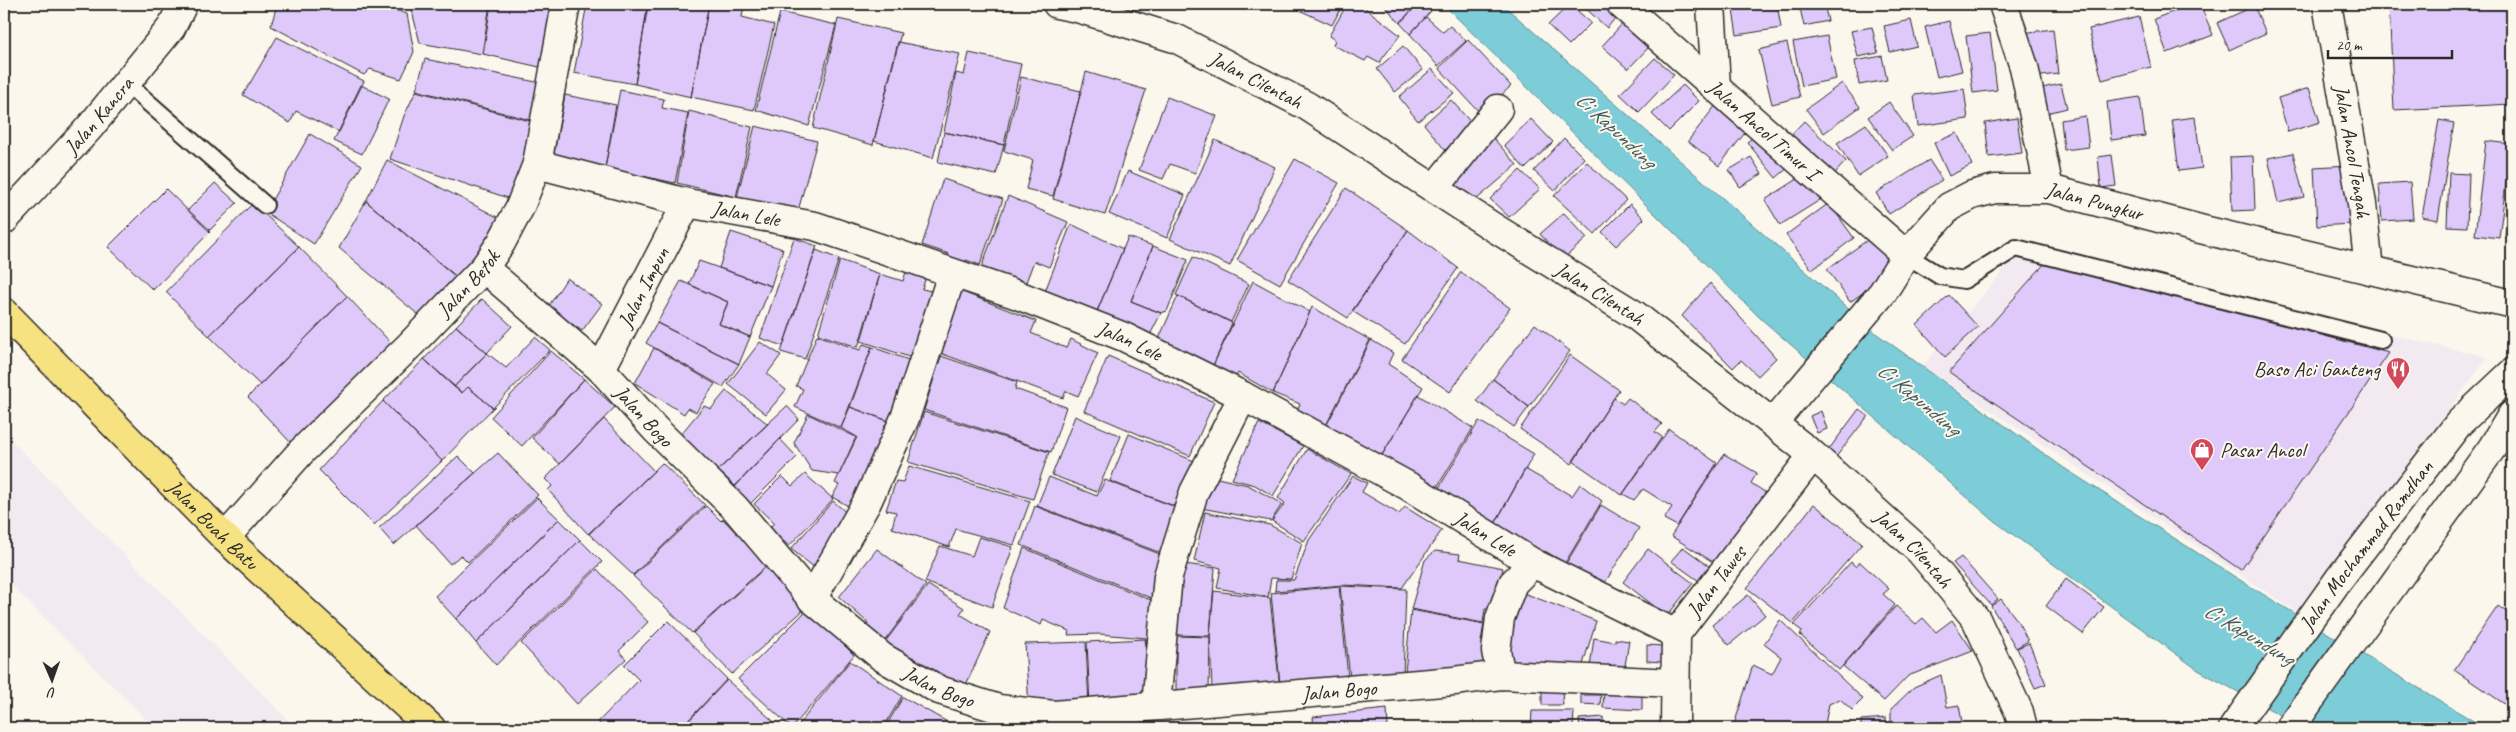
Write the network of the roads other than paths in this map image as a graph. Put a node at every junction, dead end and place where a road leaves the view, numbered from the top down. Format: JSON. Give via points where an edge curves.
{"nodes":[{"id":1,"x":183,"y":4,"type":"edge"},
{"id":2,"x":566,"y":4,"type":"edge"},
{"id":3,"x":1058,"y":4,"type":"edge"},
{"id":4,"x":1621,"y":4,"type":"edge"},
{"id":5,"x":1711,"y":4,"type":"edge"},
{"id":6,"x":2003,"y":4,"type":"edge"},
{"id":7,"x":2327,"y":4,"type":"edge"},
{"id":8,"x":126,"y":83,"type":"junction"},
{"id":9,"x":1716,"y":86,"type":"junction"},
{"id":10,"x":1498,"y":109,"type":"dead end"},
{"id":11,"x":537,"y":164,"type":"junction"},
{"id":12,"x":1434,"y":189,"type":"junction"},
{"id":13,"x":2048,"y":189,"type":"junction"},
{"id":14,"x":687,"y":203,"type":"junction"},
{"id":15,"x":265,"y":205,"type":"dead end"},
{"id":16,"x":4,"y":220,"type":"edge"},
{"id":17,"x":1906,"y":255,"type":"junction"},
{"id":18,"x":484,"y":268,"type":"junction"},
{"id":19,"x":2369,"y":270,"type":"junction"},
{"id":20,"x":952,"y":274,"type":"junction"},
{"id":21,"x":2512,"y":304,"type":"edge"},
{"id":22,"x":4,"y":312,"type":"edge"},
{"id":23,"x":2382,"y":340,"type":"dead end"},
{"id":24,"x":601,"y":369,"type":"junction"},
{"id":25,"x":2512,"y":373,"type":"edge"},
{"id":26,"x":1243,"y":396,"type":"junction"},
{"id":27,"x":2512,"y":415,"type":"edge"},
{"id":28,"x":1773,"y":422,"type":"junction"},
{"id":29,"x":1813,"y":455,"type":"junction"},
{"id":30,"x":225,"y":538,"type":"junction"},
{"id":31,"x":1533,"y":563,"type":"junction"},
{"id":32,"x":812,"y":599,"type":"junction"},
{"id":33,"x":1676,"y":634,"type":"junction"},
{"id":34,"x":1501,"y":675,"type":"junction"},
{"id":35,"x":1675,"y":683,"type":"junction"},
{"id":36,"x":1156,"y":705,"type":"junction"},
{"id":37,"x":431,"y":728,"type":"edge"},
{"id":38,"x":1675,"y":728,"type":"edge"},
{"id":39,"x":2023,"y":728,"type":"edge"},
{"id":40,"x":2233,"y":728,"type":"edge"},
{"id":41,"x":2290,"y":728,"type":"edge"}],
"edges":[{"from":1,"to":8,"type":"street","name":"Jalan Kancra","via":[[171,28]]},
{"from":2,"to":11,"type":"street","name":"Jalan Betok"},
{"from":3,"to":12,"type":"street","name":"Jalan Cilentah","via":[[1177,39],[1307,106]]},
{"from":4,"to":9,"type":"street","name":"Jalan Ancol Timur I"},
{"from":5,"to":9,"type":"street"},
{"from":6,"to":13,"type":"street","via":[[2024,67]]},
{"from":7,"to":19,"type":"street","name":"Jalan Ancol Tengah","via":[[2362,204]]},
{"from":8,"to":15,"type":"lane"},
{"from":8,"to":16,"type":"street","name":"Jalan Kancra"},
{"from":9,"to":17,"type":"street","name":"Jalan Ancol Timur I"},
{"from":10,"to":12,"type":"street"},
{"from":11,"to":14,"type":"street","name":"Jalan Lele"},
{"from":11,"to":18,"type":"street","name":"Jalan Betok","via":[[520,207]]},
{"from":12,"to":28,"type":"street","name":"Jalan Cilentah","via":[[1635,315]]},
{"from":13,"to":17,"type":"street","name":"Jalan Pungkur","via":[[1995,189],[1972,195],[1949,207]]},
{"from":13,"to":19,"type":"street","name":"Jalan Pungkur"},
{"from":14,"to":20,"type":"street","name":"Jalan Lele","via":[[815,226]]},
{"from":14,"to":24,"type":"street","name":"Jalan Impun"},
{"from":17,"to":23,"type":"lane","via":[[1940,276],[1964,280],[2016,248]]},
{"from":17,"to":28,"type":"street","name":"Jalan Pungkur","via":[[1883,292]]},
{"from":18,"to":24,"type":"street","name":"Jalan Bogo"},
{"from":18,"to":30,"type":"street","name":"Jalan Betok","via":[[300,452]]},
{"from":19,"to":21,"type":"street","name":"Jalan Pungkur"},
{"from":20,"to":26,"type":"street","name":"Jalan Lele","via":[[1015,294],[1124,337]]},
{"from":20,"to":32,"type":"street","via":[[905,418],[867,502]]},
{"from":22,"to":30,"type":"main road","name":"Jalan Buah Batu"},
{"from":24,"to":32,"type":"street","name":"Jalan Bogo","via":[[655,429],[735,508]]},
{"from":25,"to":40,"type":"street","name":"Jalan Mochammad Ramdhan","via":[[2458,423],[2339,579]]},
{"from":26,"to":31,"type":"street","name":"Jalan Lele","via":[[1410,487]]},
{"from":26,"to":36,"type":"street","via":[[1194,492],[1168,576]]},
{"from":27,"to":41,"type":"street","name":"Jalan Mochammad Ramdhan","via":[[2492,448]]},
{"from":28,"to":29,"type":"street","name":"Jalan Cilentah"},
{"from":29,"to":33,"type":"street","name":"Jalan Tawes"},
{"from":29,"to":39,"type":"street","name":"Jalan Cilentah","via":[[1920,551],[1976,619],[2019,712]]},
{"from":30,"to":37,"type":"main road","name":"Jalan Buah Batu"},
{"from":31,"to":33,"type":"street","name":"Jalan Lele"},
{"from":31,"to":34,"type":"street","via":[[1513,583],[1500,618],[1496,652]]},
{"from":32,"to":36,"type":"street","name":"Jalan Bogo","via":[[882,657],[939,690],[998,709],[1054,715]]},
{"from":33,"to":35,"type":"street","name":"Jalan Tawes"},
{"from":34,"to":35,"type":"street","name":"Jalan Bogo"},
{"from":34,"to":36,"type":"street","name":"Jalan Bogo"},
{"from":35,"to":38,"type":"street","name":"Jalan Tawes"}]}
